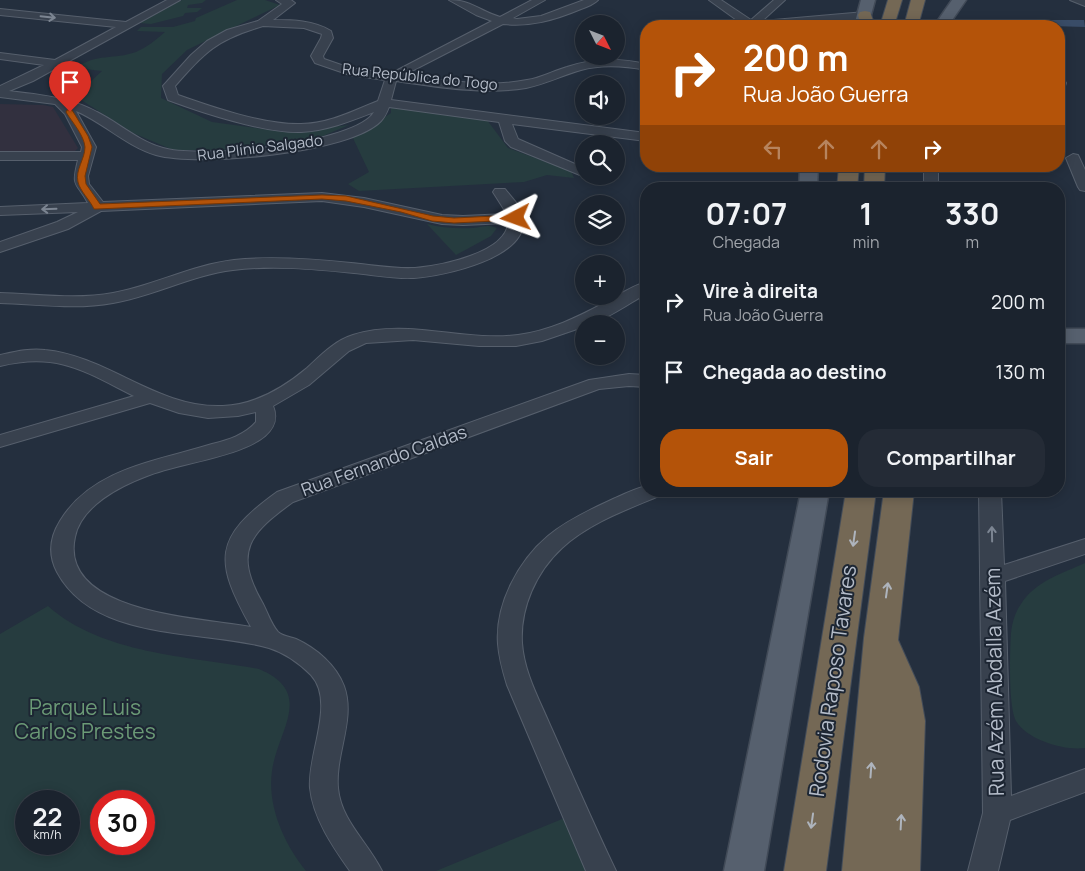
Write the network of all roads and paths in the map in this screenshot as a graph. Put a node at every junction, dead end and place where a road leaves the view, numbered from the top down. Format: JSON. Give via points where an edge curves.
{"nodes":[{"id":1,"x":175,"y":0,"type":"edge"},
{"id":2,"x":454,"y":0,"type":"edge"},
{"id":3,"x":540,"y":0,"type":"edge"},
{"id":4,"x":593,"y":0,"type":"edge"},
{"id":5,"x":714,"y":0,"type":"edge"},
{"id":6,"x":780,"y":0,"type":"edge"},
{"id":7,"x":868,"y":0,"type":"edge"},
{"id":8,"x":895,"y":0,"type":"edge"},
{"id":9,"x":918,"y":0,"type":"edge"},
{"id":10,"x":1075,"y":0,"type":"edge"},
{"id":11,"x":289,"y":1,"type":"edge"},
{"id":12,"x":956,"y":2,"type":"edge"},
{"id":13,"x":1085,"y":3,"type":"edge"},
{"id":14,"x":0,"y":12,"type":"edge"},
{"id":15,"x":502,"y":20,"type":"junction"},
{"id":16,"x":744,"y":20,"type":"edge"},
{"id":17,"x":757,"y":20,"type":"edge"},
{"id":18,"x":865,"y":20,"type":"edge"},
{"id":19,"x":889,"y":20,"type":"edge"},
{"id":20,"x":913,"y":20,"type":"edge"},
{"id":21,"x":944,"y":20,"type":"edge"},
{"id":22,"x":262,"y":23,"type":"junction"},
{"id":23,"x":127,"y":26,"type":"junction"},
{"id":24,"x":0,"y":56,"type":"edge"},
{"id":25,"x":55,"y":63,"type":"junction"},
{"id":26,"x":640,"y":66,"type":"edge"},
{"id":27,"x":392,"y":77,"type":"junction"},
{"id":28,"x":0,"y":91,"type":"edge"},
{"id":29,"x":59,"y":101,"type":"junction"},
{"id":30,"x":384,"y":103,"type":"junction"},
{"id":31,"x":504,"y":118,"type":"junction"},
{"id":32,"x":640,"y":136,"type":"edge"},
{"id":33,"x":0,"y":156,"type":"edge"},
{"id":34,"x":86,"y":156,"type":"junction"},
{"id":35,"x":1072,"y":158,"type":"edge"},
{"id":36,"x":575,"y":169,"type":"edge"},
{"id":37,"x":1085,"y":187,"type":"edge"},
{"id":38,"x":500,"y":192,"type":"dead end"},
{"id":39,"x":97,"y":207,"type":"junction"},
{"id":40,"x":0,"y":211,"type":"edge"},
{"id":41,"x":516,"y":218,"type":"junction"},
{"id":42,"x":0,"y":247,"type":"edge"},
{"id":43,"x":640,"y":290,"type":"edge"},
{"id":44,"x":0,"y":298,"type":"edge"},
{"id":45,"x":1065,"y":336,"type":"edge"},
{"id":46,"x":1085,"y":336,"type":"edge"},
{"id":47,"x":1065,"y":351,"type":"edge"},
{"id":48,"x":1085,"y":351,"type":"edge"},
{"id":49,"x":0,"y":361,"type":"edge"},
{"id":50,"x":640,"y":380,"type":"edge"},
{"id":51,"x":151,"y":397,"type":"junction"},
{"id":52,"x":263,"y":405,"type":"junction"},
{"id":53,"x":0,"y":441,"type":"edge"},
{"id":54,"x":640,"y":496,"type":"edge"},
{"id":55,"x":814,"y":497,"type":"edge"},
{"id":56,"x":860,"y":497,"type":"edge"},
{"id":57,"x":899,"y":497,"type":"edge"},
{"id":58,"x":990,"y":497,"type":"edge"},
{"id":59,"x":1085,"y":546,"type":"edge"},
{"id":60,"x":993,"y":577,"type":"junction"},
{"id":61,"x":881,"y":638,"type":"junction"},
{"id":62,"x":270,"y":639,"type":"junction"},
{"id":63,"x":1085,"y":780,"type":"edge"},
{"id":64,"x":997,"y":813,"type":"junction"},
{"id":65,"x":367,"y":871,"type":"edge"},
{"id":66,"x":600,"y":871,"type":"edge"},
{"id":67,"x":744,"y":871,"type":"edge"},
{"id":68,"x":805,"y":871,"type":"edge"},
{"id":69,"x":863,"y":871,"type":"edge"},
{"id":70,"x":899,"y":871,"type":"edge"},
{"id":71,"x":983,"y":871,"type":"edge"}],
"edges":[{"from":1,"to":23,"type":"street"},
{"from":2,"to":15,"type":"street","via":[[488,17]]},
{"from":3,"to":15,"type":"street"},
{"from":4,"to":15,"type":"street","via":[[566,12],[529,22]]},
{"from":5,"to":16,"type":"street"},
{"from":6,"to":17,"type":"street"},
{"from":7,"to":18,"type":"main road"},
{"from":8,"to":19,"type":"highway"},
{"from":9,"to":20,"type":"highway"},
{"from":10,"to":13,"type":"street"},
{"from":11,"to":22,"type":"street"},
{"from":12,"to":21,"type":"main road"},
{"from":14,"to":23,"type":"street","one_way":true},
{"from":15,"to":27,"type":"street"},
{"from":22,"to":27,"type":"street","name":"Rua República do Togo","via":[[324,30],[327,38],[317,56],[320,61],[345,70]]},
{"from":22,"to":30,"type":"street","via":[[231,32],[211,43],[172,81],[169,86],[172,97],[269,125],[302,128],[359,116]]},
{"from":23,"to":25,"type":"street"},
{"from":24,"to":25,"type":"street"},
{"from":25,"to":28,"type":"street"},
{"from":26,"to":27,"type":"street","name":"Rua República do Togo","via":[[598,64],[577,67],[529,84],[507,86]]},
{"from":27,"to":30,"type":"street","name":"Rua Plínio Salgado"},
{"from":28,"to":29,"type":"street","name":"Rua Plínio Salgado"},
{"from":29,"to":30,"type":"street","name":"Rua Plínio Salgado","via":[[94,116],[149,148],[196,156],[328,140],[362,128],[376,119]]},
{"from":29,"to":34,"type":"street","via":[[70,112],[84,136],[88,147]]},
{"from":30,"to":31,"type":"street"},
{"from":31,"to":32,"type":"street"},
{"from":31,"to":36,"type":"street","via":[[516,144]]},
{"from":33,"to":34,"type":"street"},
{"from":34,"to":39,"type":"street","via":[[82,184]]},
{"from":35,"to":37,"type":"street"},
{"from":38,"to":41,"type":"street"},
{"from":39,"to":40,"type":"street","one_way":true},
{"from":39,"to":41,"type":"street","via":[[322,197],[346,198],[446,220]]},
{"from":39,"to":42,"type":"street","via":[[69,222]]},
{"from":41,"to":44,"type":"street","via":[[515,231],[506,242],[488,254],[444,269],[399,273],[308,264],[251,264],[210,268],[98,300]]},
{"from":43,"to":52,"type":"street","via":[[568,328],[523,340],[496,342],[402,335],[363,338],[337,350],[290,390]]},
{"from":45,"to":46,"type":"main road"},
{"from":47,"to":48,"type":"main road"},
{"from":49,"to":51,"type":"street","via":[[44,355],[68,359]]},
{"from":50,"to":62,"type":"street","name":"Rua Fernando Caldas","via":[[596,384],[285,497],[269,507],[242,536],[234,566],[239,583]]},
{"from":51,"to":52,"type":"street","via":[[172,406],[208,412],[231,412]]},
{"from":51,"to":53,"type":"street"},
{"from":52,"to":62,"type":"street","via":[[268,416],[265,425],[250,438],[135,473],[95,495],[81,506],[73,518],[64,536],[62,554],[74,582],[122,613],[163,624]]},
{"from":54,"to":66,"type":"street","via":[[593,516],[554,543],[524,582],[513,614],[510,643],[516,675]]},
{"from":55,"to":67,"type":"main road"},
{"from":56,"to":68,"type":"highway","name":"Rodovia Raposo Tavares","one_way":true},
{"from":61,"to":57,"type":"highway","one_way":true},
{"from":60,"to":58,"type":"street","name":"Rua Azém Abdalla Azém","one_way":true},
{"from":59,"to":60,"type":"street"},
{"from":60,"to":64,"type":"street","name":"Rua Azém Abdalla Azém"},
{"from":69,"to":61,"type":"highway","one_way":true},
{"from":70,"to":61,"type":"highway","one_way":true,"via":[[907,721],[901,687]]},
{"from":62,"to":65,"type":"street","via":[[305,655],[330,684],[336,702],[324,788],[329,809],[341,833]]},
{"from":63,"to":64,"type":"street"},
{"from":64,"to":71,"type":"street","name":"Rua Azém Abdalla Azém"}]}
